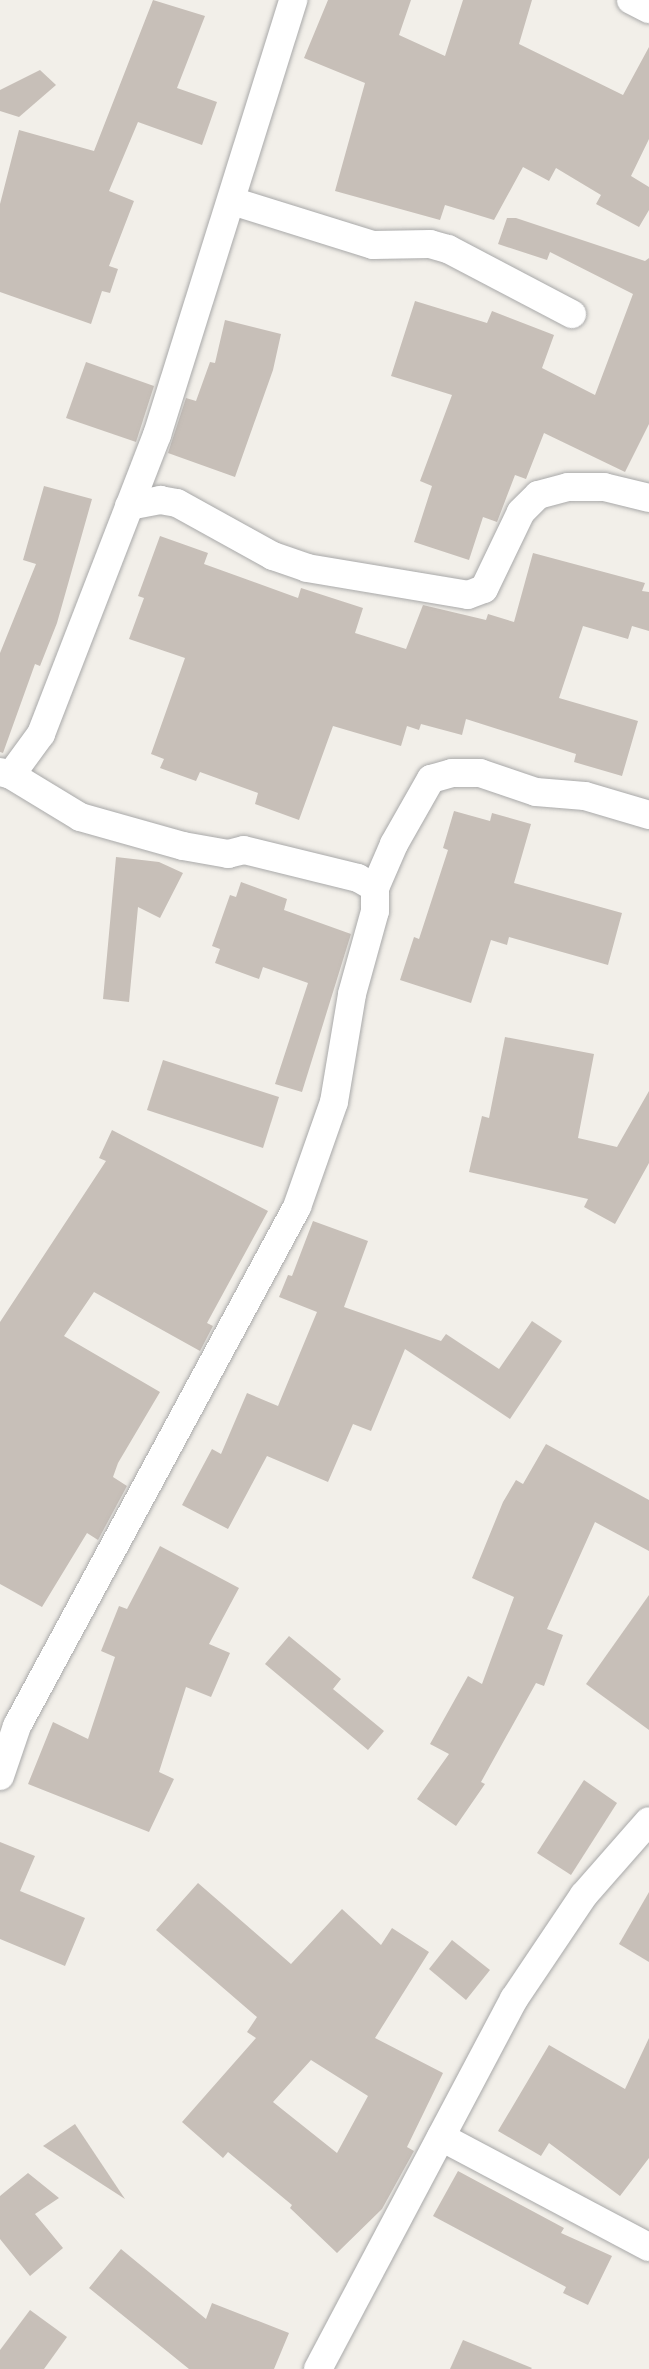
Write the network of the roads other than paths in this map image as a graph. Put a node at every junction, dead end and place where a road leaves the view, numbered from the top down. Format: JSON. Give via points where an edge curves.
{"nodes":[{"id":1,"x":293,"y":0,"type":"edge"},
{"id":2,"x":631,"y":0,"type":"edge"},
{"id":3,"x":649,"y":9,"type":"edge"},
{"id":4,"x":232,"y":201,"type":"junction"},
{"id":5,"x":572,"y":314,"type":"dead end"},
{"id":6,"x":649,"y":498,"type":"edge"},
{"id":7,"x":129,"y":506,"type":"junction"},
{"id":8,"x":6,"y":773,"type":"edge"},
{"id":9,"x":649,"y":815,"type":"edge"},
{"id":10,"x":375,"y":888,"type":"junction"},
{"id":11,"x":0,"y":1776,"type":"edge"},
{"id":12,"x":649,"y":1821,"type":"edge"},
{"id":13,"x":441,"y":2137,"type":"junction"},
{"id":14,"x":649,"y":2247,"type":"edge"},
{"id":15,"x":318,"y":2369,"type":"edge"}],
"edges":[{"from":1,"to":4,"type":"street"},
{"from":2,"to":3,"type":"street"},
{"from":4,"to":5,"type":"street","via":[[373,245],[430,244],[448,249]]},
{"from":4,"to":7,"type":"street"},
{"from":6,"to":7,"type":"street","via":[[604,487],[568,487],[538,495],[521,512],[484,589],[468,595],[307,568],[244,542],[177,503],[160,500]]},
{"from":7,"to":8,"type":"street","via":[[41,734]]},
{"from":8,"to":10,"type":"street","via":[[80,817],[183,846],[228,854],[244,850],[358,878]]},
{"from":9,"to":10,"type":"street","via":[[585,796],[536,792],[480,773],[452,773],[431,779]]},
{"from":10,"to":11,"type":"street","via":[[375,911],[352,994],[334,1102],[297,1207],[17,1726]]},
{"from":12,"to":13,"type":"street","via":[[584,1895],[514,1999]]},
{"from":13,"to":14,"type":"street"},
{"from":13,"to":15,"type":"street"}]}
